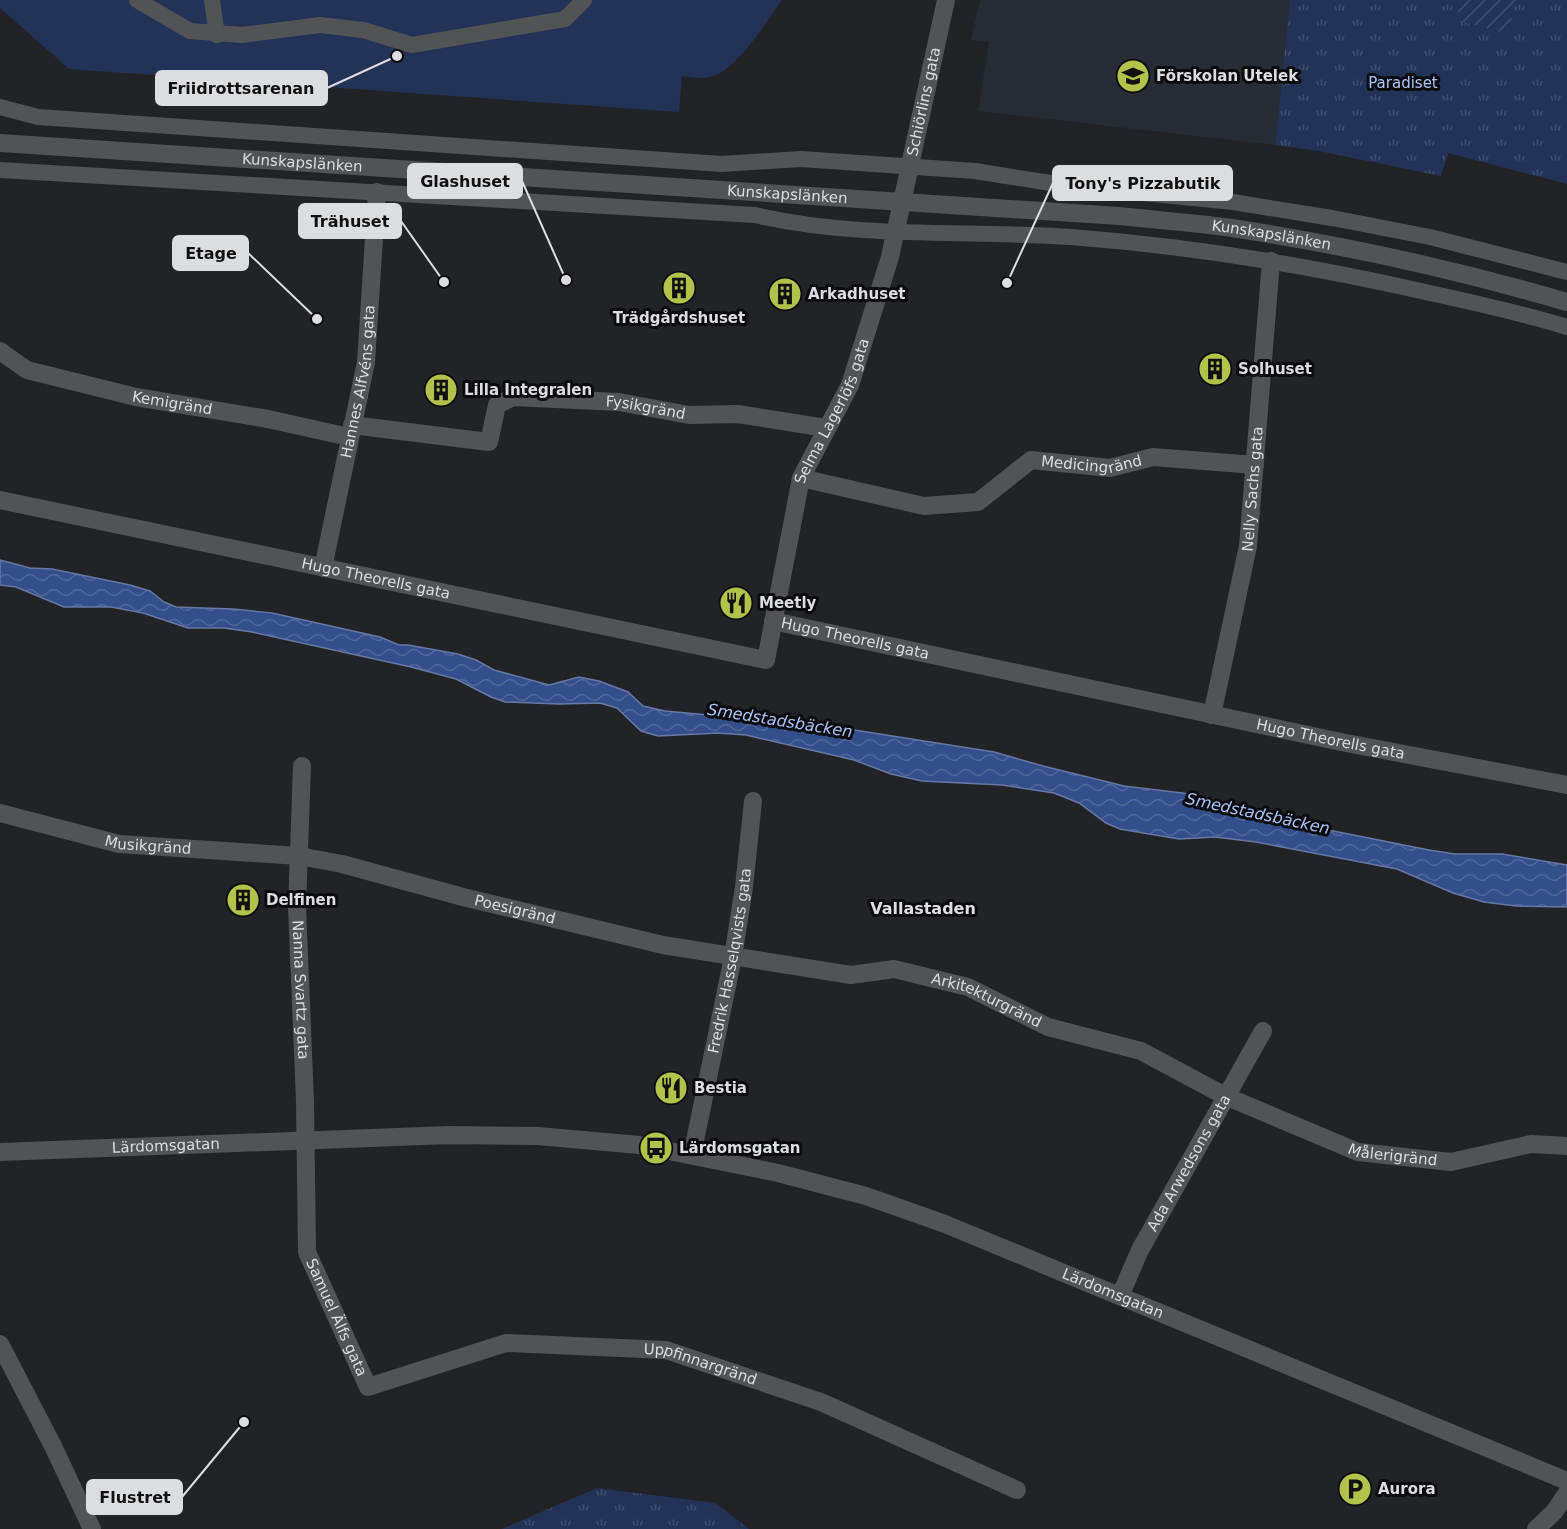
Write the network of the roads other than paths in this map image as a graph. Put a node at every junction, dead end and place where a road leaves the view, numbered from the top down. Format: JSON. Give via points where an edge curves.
{"nodes":[{"id":1,"x":137,"y":0,"type":"edge"},
{"id":2,"x":212,"y":0,"type":"edge"},
{"id":3,"x":584,"y":0,"type":"edge"},
{"id":4,"x":946,"y":0,"type":"edge"},
{"id":5,"x":217,"y":34,"type":"junction"},
{"id":6,"x":0,"y":107,"type":"edge"},
{"id":7,"x":0,"y":143,"type":"edge"},
{"id":8,"x":910,"y":167,"type":"junction"},
{"id":9,"x":0,"y":170,"type":"edge"},
{"id":10,"x":377,"y":192,"type":"junction"},
{"id":11,"x":903,"y":202,"type":"junction"},
{"id":12,"x":896,"y":231,"type":"junction"},
{"id":13,"x":1271,"y":261,"type":"junction"},
{"id":14,"x":1567,"y":272,"type":"edge"},
{"id":15,"x":1567,"y":302,"type":"edge"},
{"id":16,"x":1567,"y":327,"type":"edge"},
{"id":17,"x":0,"y":351,"type":"edge"},
{"id":18,"x":826,"y":428,"type":"junction"},
{"id":19,"x":351,"y":431,"type":"junction"},
{"id":20,"x":1255,"y":465,"type":"junction"},
{"id":21,"x":801,"y":478,"type":"junction"},
{"id":22,"x":0,"y":500,"type":"edge"},
{"id":23,"x":323,"y":568,"type":"junction"},
{"id":24,"x":773,"y":621,"type":"junction"},
{"id":25,"x":1212,"y":715,"type":"junction"},
{"id":26,"x":302,"y":766,"type":"dead end"},
{"id":27,"x":1567,"y":785,"type":"edge"},
{"id":28,"x":753,"y":801,"type":"dead end"},
{"id":29,"x":0,"y":813,"type":"edge"},
{"id":30,"x":299,"y":856,"type":"junction"},
{"id":31,"x":733,"y":957,"type":"junction"},
{"id":32,"x":1263,"y":1031,"type":"dead end"},
{"id":33,"x":1225,"y":1096,"type":"junction"},
{"id":34,"x":306,"y":1140,"type":"junction"},
{"id":35,"x":1567,"y":1146,"type":"edge"},
{"id":36,"x":0,"y":1152,"type":"edge"},
{"id":37,"x":692,"y":1155,"type":"junction"},
{"id":38,"x":1120,"y":1296,"type":"junction"},
{"id":39,"x":0,"y":1344,"type":"edge"},
{"id":40,"x":368,"y":1387,"type":"joint"},
{"id":41,"x":1567,"y":1481,"type":"edge"},
{"id":42,"x":1017,"y":1490,"type":"dead end"},
{"id":43,"x":1567,"y":1494,"type":"edge"},
{"id":44,"x":92,"y":1529,"type":"edge"},
{"id":45,"x":1536,"y":1529,"type":"edge"}],
"edges":[{"from":1,"to":5,"type":"lane","via":[[190,31]]},
{"from":2,"to":5,"type":"lane"},
{"from":3,"to":5,"type":"lane","via":[[565,19],[412,45],[363,30],[320,25],[242,36]]},
{"from":4,"to":8,"type":"street","name":"Schiörlins gata"},
{"from":6,"to":8,"type":"lane","via":[[38,117],[710,163],[801,159]]},
{"from":7,"to":11,"type":"street","name":"Kunskapslänken"},
{"from":8,"to":11,"type":"street","name":"Schiörlins gata"},
{"from":8,"to":14,"type":"lane","via":[[975,171],[1321,216],[1430,237]]},
{"from":9,"to":10,"type":"lane"},
{"from":10,"to":12,"type":"lane","via":[[755,215],[800,224]]},
{"from":10,"to":19,"type":"street","name":"Hannes Alfvéns gata","via":[[366,362]]},
{"from":11,"to":12,"type":"street","name":"Selma Lagerlöfs gata"},
{"from":11,"to":15,"type":"street","name":"Kunskapslänken","via":[[1119,216],[1232,228],[1424,264]]},
{"from":12,"to":13,"type":"lane","via":[[1090,239]]},
{"from":12,"to":18,"type":"street","name":"Selma Lagerlöfs gata","via":[[850,385]]},
{"from":13,"to":16,"type":"lane","via":[[1366,278]]},
{"from":13,"to":20,"type":"street","name":"Nelly Sachs gata"},
{"from":17,"to":19,"type":"street","name":"Kemigränd","via":[[27,369],[136,397]]},
{"from":18,"to":19,"type":"street","name":"Fysikgränd","via":[[738,414],[690,415],[619,402],[513,397],[497,405],[489,442]]},
{"from":18,"to":21,"type":"street","name":"Selma Lagerlöfs gata"},
{"from":19,"to":23,"type":"street","name":"Hannes Alfvéns gata"},
{"from":20,"to":21,"type":"street","name":"Medicingränd","via":[[1153,457],[1110,468],[1031,460],[978,502],[924,506]]},
{"from":20,"to":25,"type":"street","name":"Nelly Sachs gata","via":[[1248,546]]},
{"from":21,"to":24,"type":"street","name":"Selma Lagerlöfs gata"},
{"from":22,"to":23,"type":"street","name":"Hugo Theorells gata"},
{"from":23,"to":24,"type":"street","name":"Hugo Theorells gata","via":[[766,660]]},
{"from":24,"to":25,"type":"street","name":"Hugo Theorells gata"},
{"from":25,"to":27,"type":"street","name":"Hugo Theorells gata"},
{"from":26,"to":30,"type":"street","name":"Nanna Svartz gata"},
{"from":28,"to":31,"type":"street","name":"Fredrik Hasselqvists gata"},
{"from":29,"to":30,"type":"street","name":"Musikgränd","via":[[118,844]]},
{"from":30,"to":31,"type":"street","name":"Poesigränd","via":[[663,945]]},
{"from":30,"to":34,"type":"street","name":"Nanna Svartz gata","via":[[297,907]]},
{"from":31,"to":33,"type":"street","name":"Arkitekturgränd","via":[[851,975],[894,969],[968,987],[1048,1026],[1141,1050]]},
{"from":31,"to":37,"type":"street","name":"Fredrik Hasselqvists gata"},
{"from":32,"to":33,"type":"street","name":"Ada Arwedsons gata"},
{"from":33,"to":35,"type":"street","name":"Målerigränd","via":[[1358,1152],[1451,1162],[1531,1144]]},
{"from":33,"to":38,"type":"street","name":"Ada Arwedsons gata","via":[[1140,1250]]},
{"from":34,"to":36,"type":"street","name":"Lärdomsgatan"},
{"from":34,"to":37,"type":"street","name":"Lärdomsgatan","via":[[538,1136],[639,1145]]},
{"from":34,"to":40,"type":"street","name":"Samuel Älfs gata","via":[[307,1252]]},
{"from":37,"to":38,"type":"street","name":"Lärdomsgatan","via":[[866,1196]]},
{"from":38,"to":41,"type":"street","name":"Lärdomsgatan"},
{"from":39,"to":44,"type":"street"},
{"from":40,"to":42,"type":"street","name":"Uppfinnargränd","via":[[506,1342],[666,1350],[821,1402]]},
{"from":43,"to":45,"type":"street"}]}
